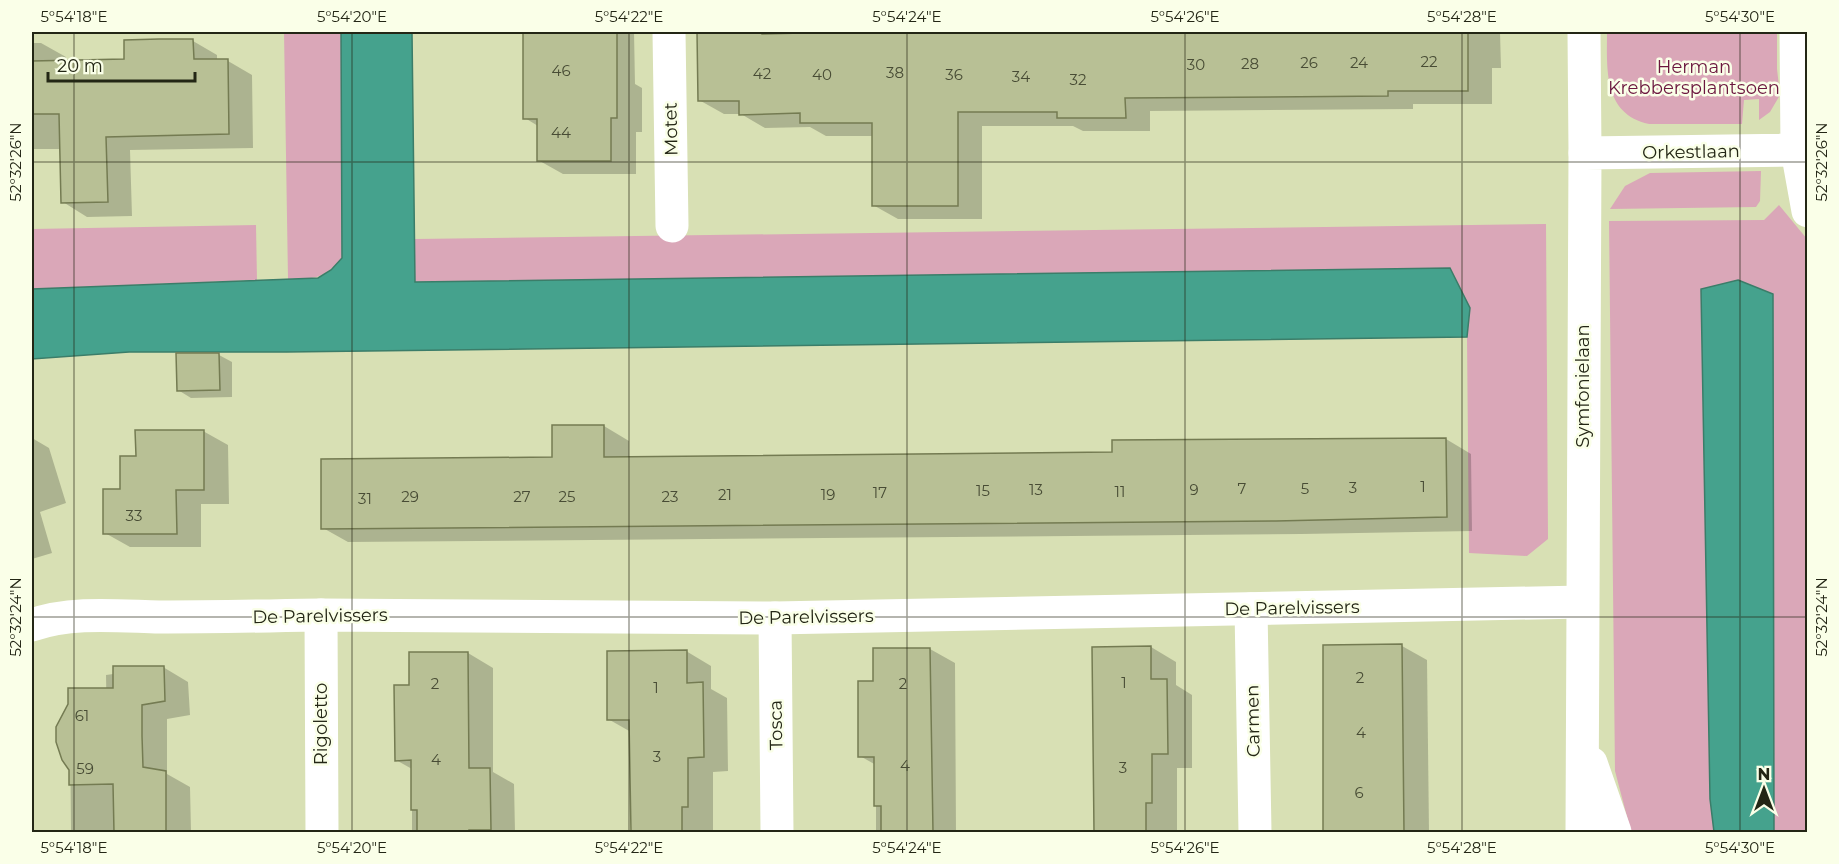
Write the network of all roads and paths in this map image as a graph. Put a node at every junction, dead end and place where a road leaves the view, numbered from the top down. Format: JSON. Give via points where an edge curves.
{"nodes":[{"id":1,"x":669,"y":32,"type":"edge"},
{"id":2,"x":1584,"y":32,"type":"edge"},
{"id":3,"x":1796,"y":32,"type":"edge"},
{"id":4,"x":1797,"y":150,"type":"junction"},
{"id":5,"x":1585,"y":153,"type":"junction"},
{"id":6,"x":1808,"y":211,"type":"edge"},
{"id":7,"x":672,"y":226,"type":"dead end"},
{"id":8,"x":1582,"y":602,"type":"junction"},
{"id":9,"x":1251,"y":609,"type":"junction"},
{"id":10,"x":321,"y":615,"type":"junction"},
{"id":11,"x":775,"y":618,"type":"junction"},
{"id":12,"x":32,"y":625,"type":"edge"},
{"id":13,"x":1584,"y":741,"type":"junction"},
{"id":14,"x":322,"y":832,"type":"edge"},
{"id":15,"x":777,"y":832,"type":"edge"},
{"id":16,"x":1255,"y":832,"type":"edge"},
{"id":17,"x":1582,"y":832,"type":"edge"},
{"id":18,"x":1615,"y":832,"type":"edge"}],
"edges":[{"from":1,"to":7,"type":"street","name":"Motet"},
{"from":2,"to":5,"type":"street","name":"Symfonielaan"},
{"from":3,"to":4,"type":"street"},
{"from":4,"to":5,"type":"street","name":"Orkestlaan"},
{"from":4,"to":6,"type":"street"},
{"from":5,"to":8,"type":"street","name":"Symfonielaan"},
{"from":8,"to":9,"type":"street","name":"De Parelvissers"},
{"from":8,"to":13,"type":"street","name":"Symfonielaan"},
{"from":9,"to":11,"type":"street","name":"De Parelvissers"},
{"from":9,"to":16,"type":"street","name":"Carmen"},
{"from":10,"to":11,"type":"street","name":"De Parelvissers"},
{"from":10,"to":12,"type":"street","name":"De Parelvissers","via":[[97,616],[49,619]]},
{"from":10,"to":14,"type":"street","name":"Rigoletto"},
{"from":11,"to":15,"type":"street","name":"Tosca"},
{"from":13,"to":17,"type":"street","name":"Symfonielaan"},
{"from":13,"to":18,"type":"street","name":"Symfonielaan"}]}
